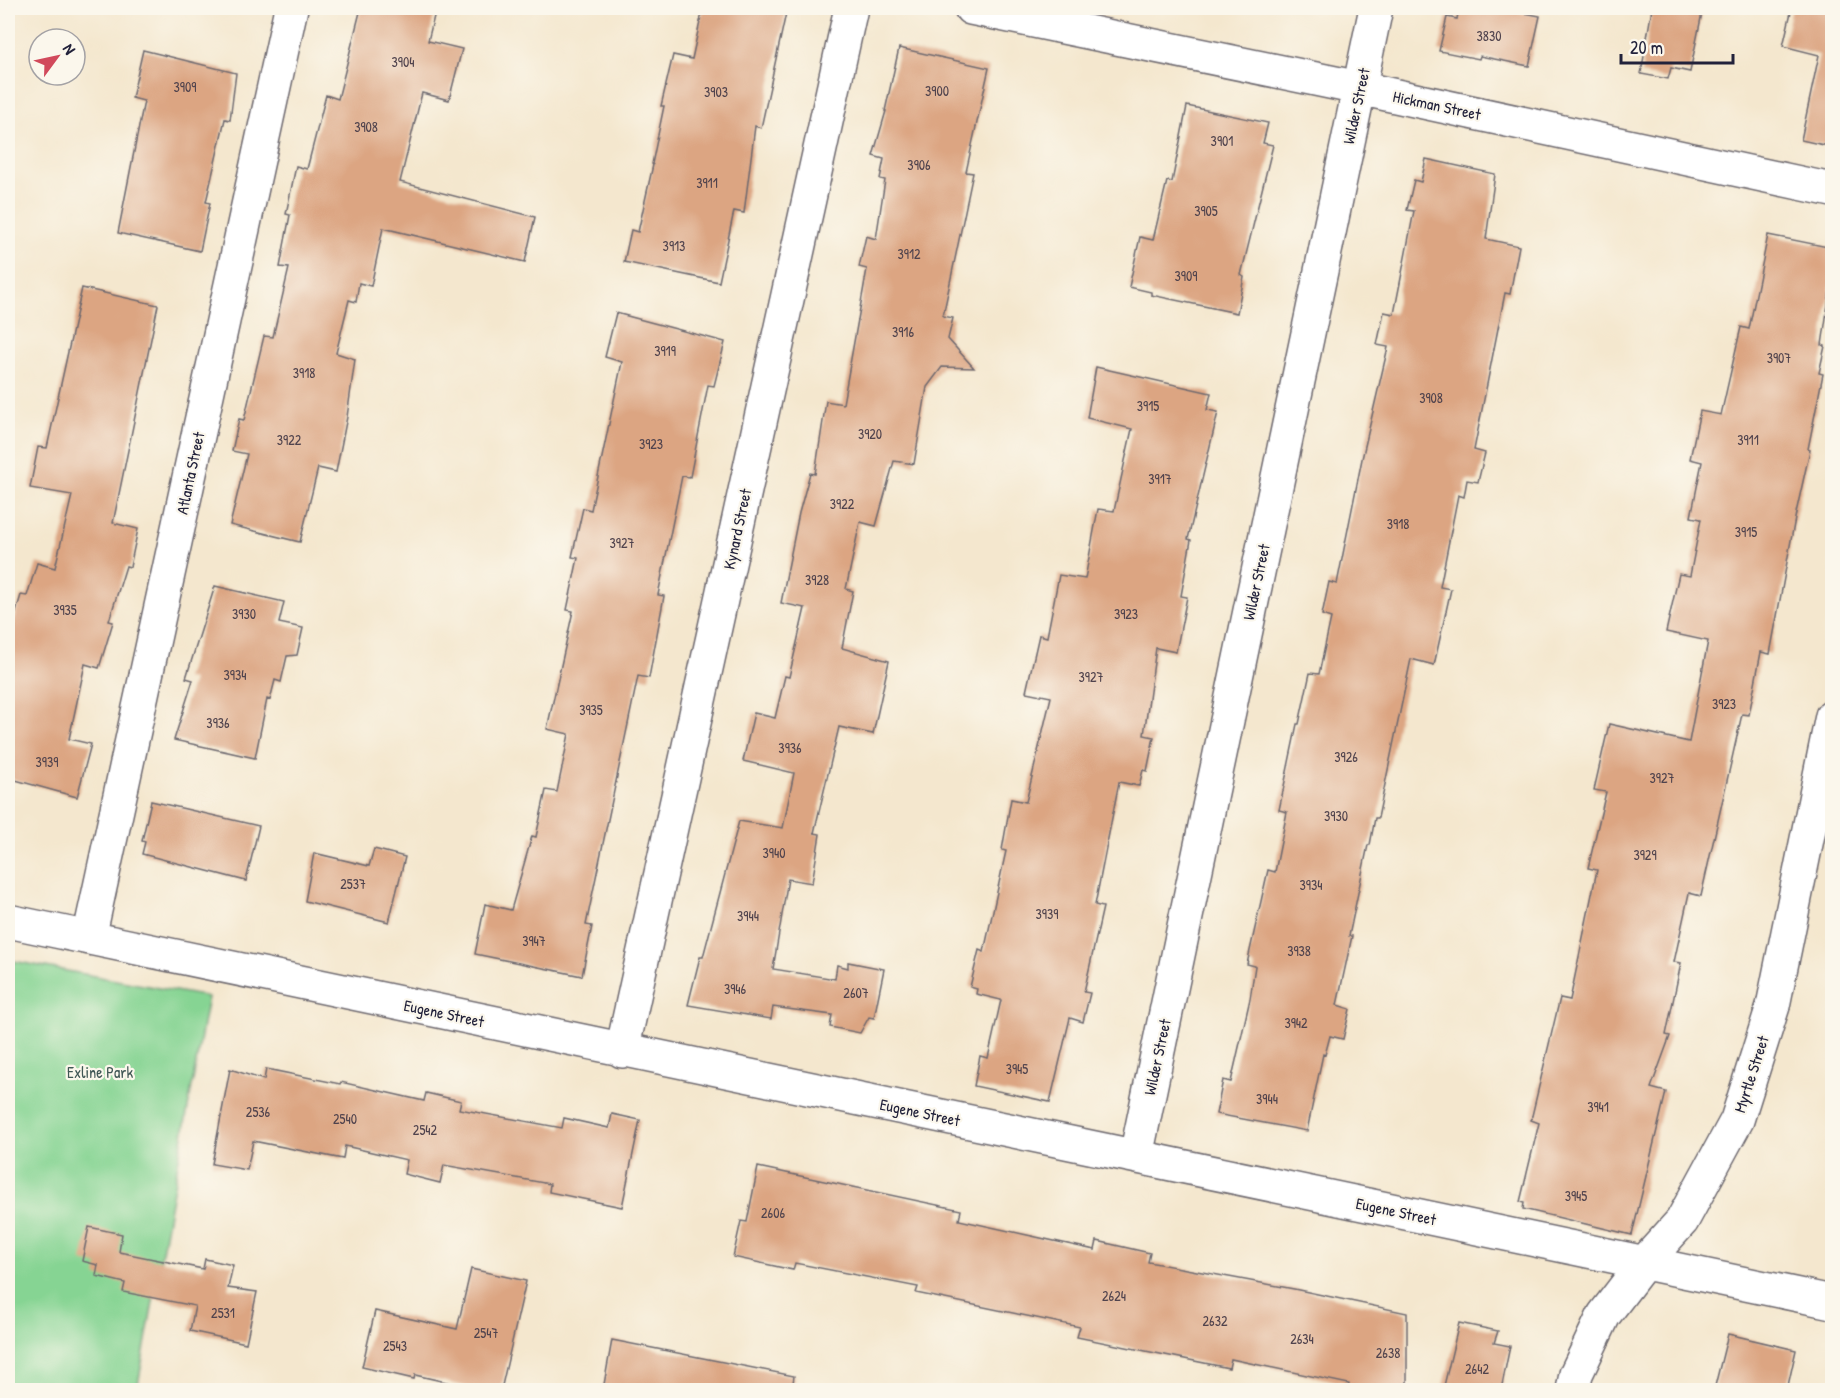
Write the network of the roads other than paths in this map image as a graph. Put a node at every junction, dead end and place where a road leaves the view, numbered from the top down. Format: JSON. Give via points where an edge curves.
{"nodes":[{"id":1,"x":291,"y":8,"type":"edge"},
{"id":2,"x":852,"y":8,"type":"edge"},
{"id":3,"x":971,"y":8,"type":"edge"},
{"id":4,"x":1376,"y":8,"type":"edge"},
{"id":5,"x":1359,"y":88,"type":"junction"},
{"id":6,"x":1833,"y":190,"type":"edge"},
{"id":7,"x":1833,"y":716,"type":"edge"},
{"id":8,"x":8,"y":921,"type":"edge"},
{"id":9,"x":89,"y":938,"type":"junction"},
{"id":10,"x":622,"y":1051,"type":"junction"},
{"id":11,"x":1136,"y":1156,"type":"junction"},
{"id":12,"x":1643,"y":1264,"type":"junction"},
{"id":13,"x":1833,"y":1302,"type":"edge"},
{"id":14,"x":1573,"y":1390,"type":"edge"}],
"edges":[{"from":1,"to":9,"type":"street","name":"Atlanta Street"},
{"from":2,"to":10,"type":"street","name":"Kynard Street"},
{"from":3,"to":5,"type":"street","name":"Hickman Street"},
{"from":4,"to":5,"type":"street","name":"Wilder Street"},
{"from":5,"to":6,"type":"street","name":"Hickman Street"},
{"from":5,"to":11,"type":"street","name":"Wilder Street"},
{"from":7,"to":12,"type":"street","name":"Myrtle Street","via":[[1773,1006],[1737,1120],[1682,1221]]},
{"from":8,"to":9,"type":"street","name":"Eugene Street"},
{"from":9,"to":10,"type":"street","name":"Eugene Street"},
{"from":10,"to":11,"type":"street","name":"Eugene Street"},
{"from":11,"to":12,"type":"street","name":"Eugene Street"},
{"from":12,"to":13,"type":"street","name":"Eugene Street"},
{"from":12,"to":14,"type":"street","name":"Myrtle Street","via":[[1604,1315],[1576,1374]]}]}
